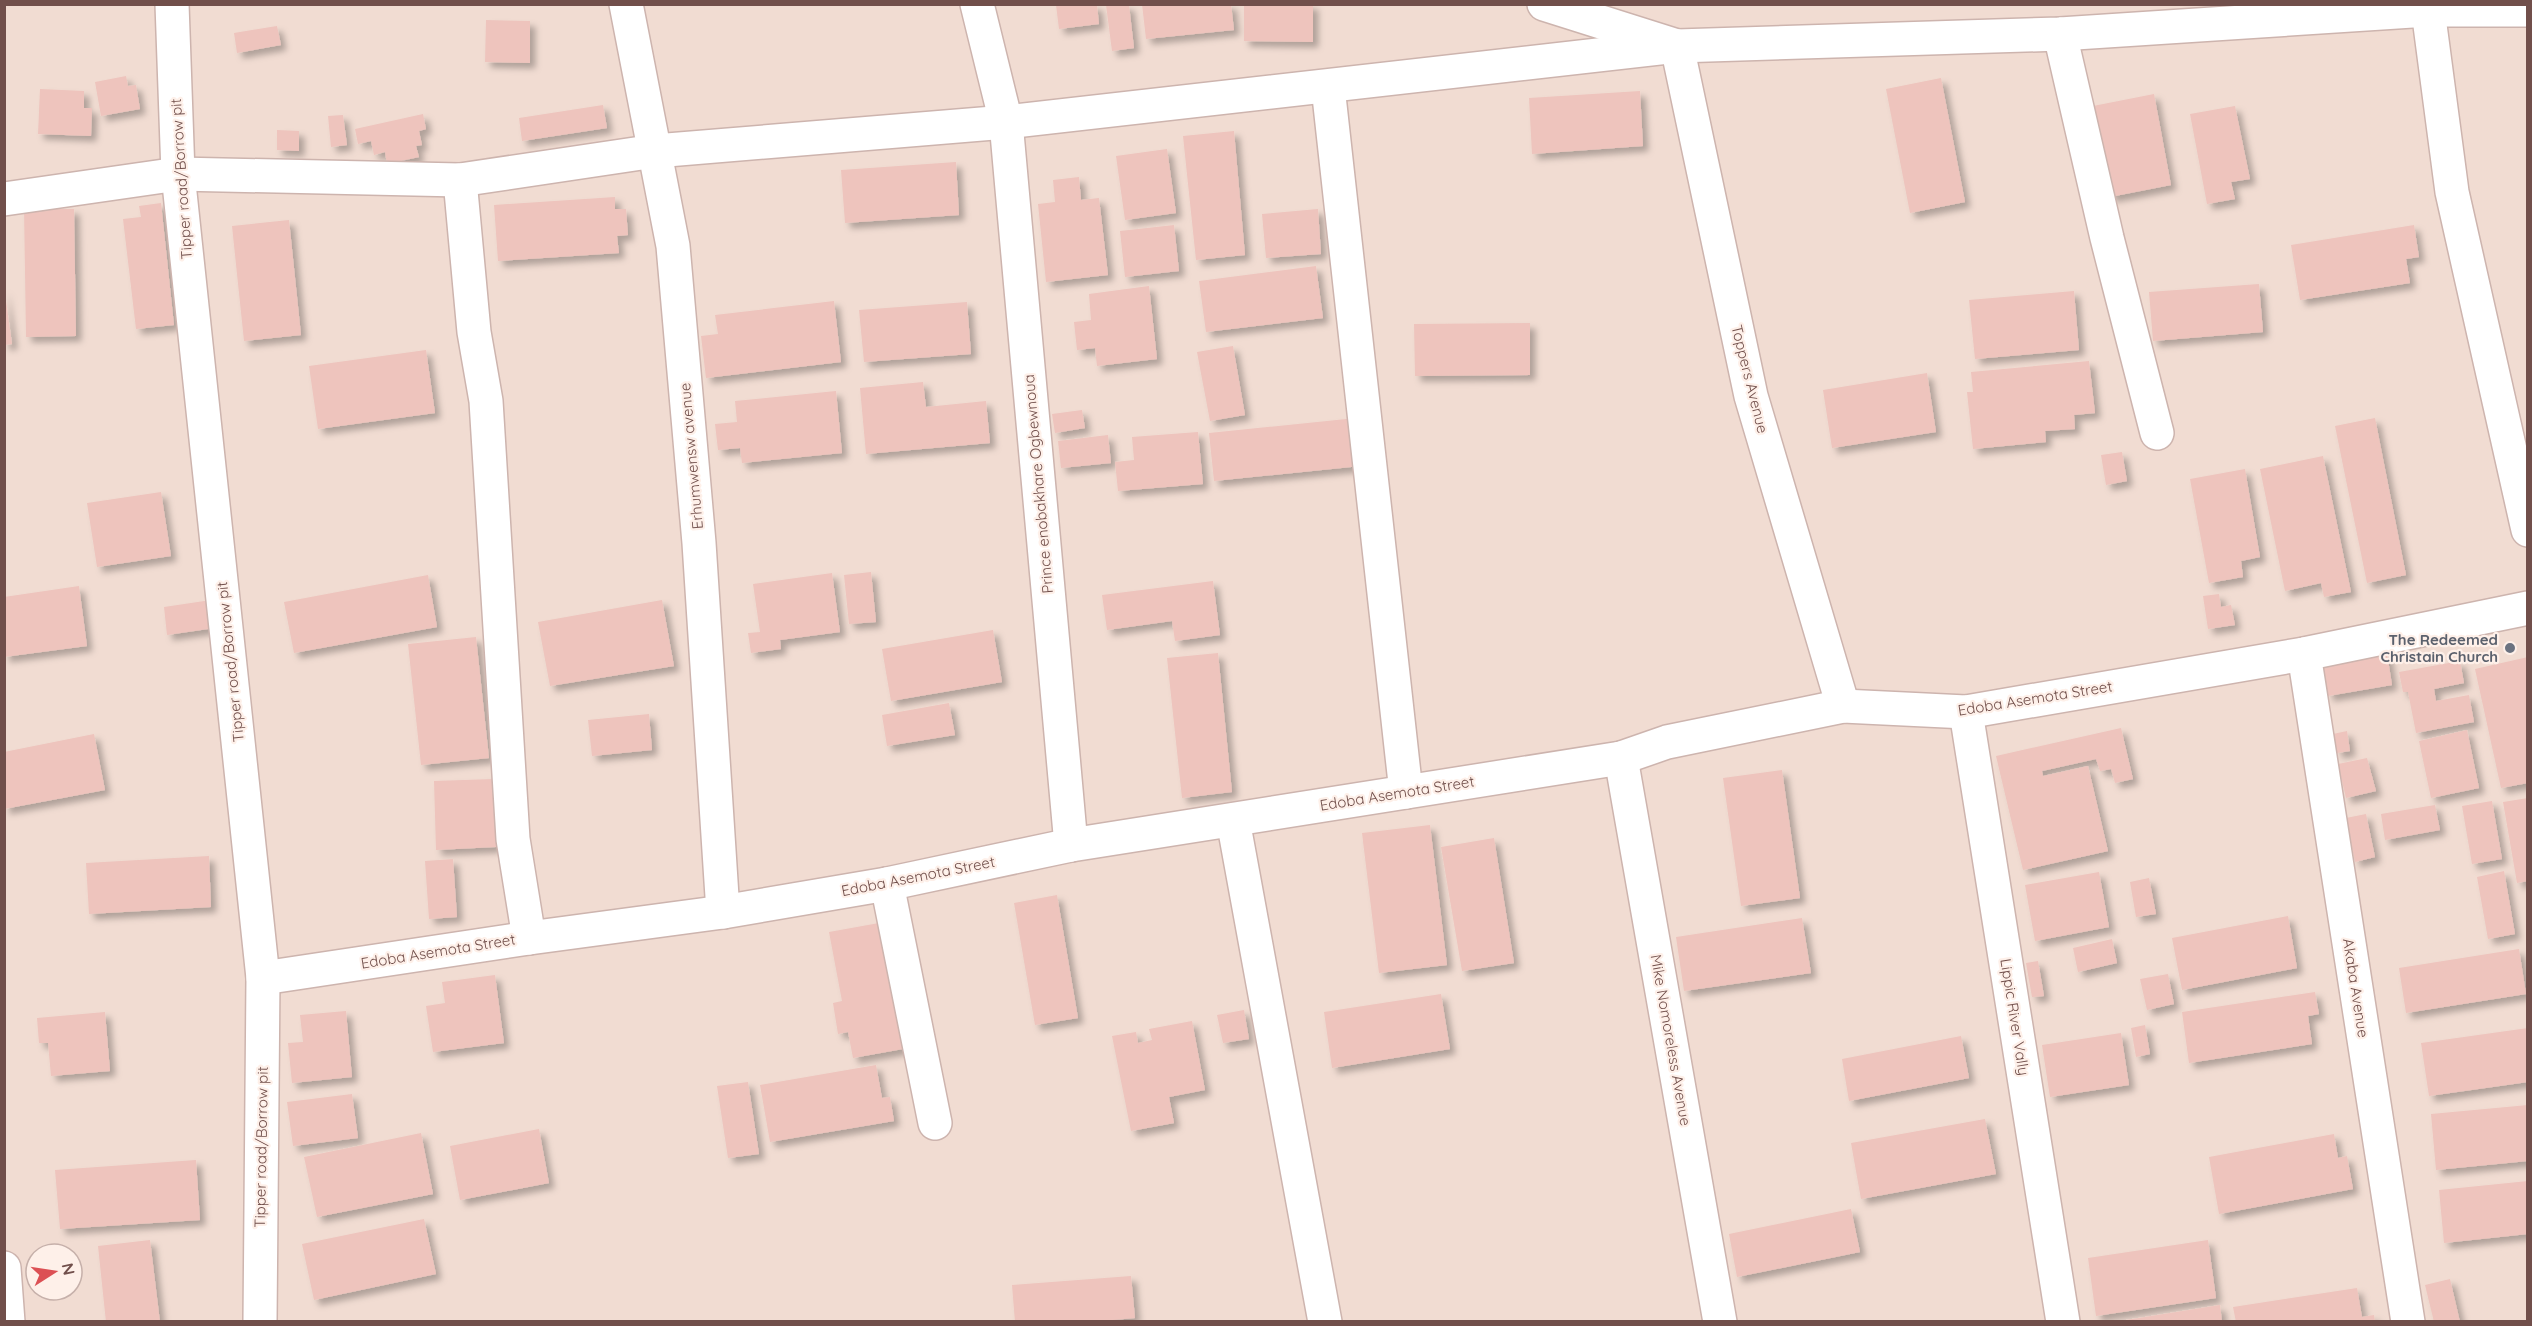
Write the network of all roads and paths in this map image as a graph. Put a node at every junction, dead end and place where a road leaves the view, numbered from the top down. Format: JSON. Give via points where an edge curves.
{"nodes":[{"id":1,"x":172,"y":4,"type":"edge"},
{"id":2,"x":626,"y":4,"type":"edge"},
{"id":3,"x":976,"y":4,"type":"edge"},
{"id":4,"x":1545,"y":4,"type":"edge"},
{"id":5,"x":2428,"y":10,"type":"junction"},
{"id":6,"x":2528,"y":10,"type":"edge"},
{"id":7,"x":2060,"y":34,"type":"junction"},
{"id":8,"x":1677,"y":46,"type":"junction"},
{"id":9,"x":1328,"y":87,"type":"junction"},
{"id":10,"x":1005,"y":122,"type":"junction"},
{"id":11,"x":655,"y":151,"type":"junction"},
{"id":12,"x":178,"y":174,"type":"junction"},
{"id":13,"x":460,"y":180,"type":"junction"},
{"id":14,"x":4,"y":199,"type":"edge"},
{"id":15,"x":2157,"y":433,"type":"dead end"},
{"id":16,"x":2528,"y":530,"type":"edge"},
{"id":17,"x":2528,"y":608,"type":"edge"},
{"id":18,"x":2304,"y":654,"type":"junction"},
{"id":19,"x":1843,"y":706,"type":"junction"},
{"id":20,"x":1966,"y":712,"type":"junction"},
{"id":21,"x":1621,"y":758,"type":"junction"},
{"id":22,"x":1406,"y":792,"type":"junction"},
{"id":23,"x":1233,"y":820,"type":"junction"},
{"id":24,"x":1071,"y":845,"type":"junction"},
{"id":25,"x":887,"y":884,"type":"junction"},
{"id":26,"x":723,"y":912,"type":"junction"},
{"id":27,"x":528,"y":938,"type":"junction"},
{"id":28,"x":263,"y":978,"type":"junction"},
{"id":29,"x":935,"y":1123,"type":"dead end"},
{"id":30,"x":4,"y":1268,"type":"edge"},
{"id":31,"x":8,"y":1322,"type":"edge"},
{"id":32,"x":260,"y":1322,"type":"edge"},
{"id":33,"x":1325,"y":1322,"type":"edge"},
{"id":34,"x":1720,"y":1322,"type":"edge"},
{"id":35,"x":2063,"y":1322,"type":"edge"},
{"id":36,"x":2408,"y":1322,"type":"edge"}],
"edges":[{"from":1,"to":12,"type":"street","name":"Tipper road/Borrow pit"},
{"from":2,"to":11,"type":"street","name":"Erhumwensw avenue"},
{"from":3,"to":10,"type":"street","name":"Prince enobakhare Ogbewnoua"},
{"from":4,"to":8,"type":"street"},
{"from":5,"to":6,"type":"street"},
{"from":5,"to":7,"type":"street"},
{"from":5,"to":16,"type":"street","via":[[2452,192]]},
{"from":7,"to":8,"type":"street"},
{"from":7,"to":15,"type":"street"},
{"from":8,"to":9,"type":"street"},
{"from":8,"to":19,"type":"street","name":"Toppers Avenue","via":[[1751,396]]},
{"from":9,"to":10,"type":"street"},
{"from":9,"to":22,"type":"street"},
{"from":10,"to":11,"type":"street"},
{"from":10,"to":24,"type":"street","name":"Prince enobakhare Ogbewnoua"},
{"from":11,"to":13,"type":"street"},
{"from":11,"to":26,"type":"street","name":"Erhumwensw avenue","via":[[674,258],[699,543]]},
{"from":12,"to":13,"type":"street"},
{"from":12,"to":14,"type":"street"},
{"from":12,"to":28,"type":"street","name":"Tipper road/Borrow pit"},
{"from":13,"to":27,"type":"street","via":[[474,332],[486,401],[513,839]]},
{"from":17,"to":18,"type":"street","name":"Edoba Asemota Street"},
{"from":18,"to":20,"type":"street","name":"Edoba Asemota Street"},
{"from":18,"to":36,"type":"street","name":"Akaba Avenue"},
{"from":19,"to":20,"type":"street","name":"Edoba Asemota Street"},
{"from":19,"to":21,"type":"street","name":"Edoba Asemota Street","via":[[1667,742]]},
{"from":20,"to":35,"type":"street","name":"Lippic River Vally"},
{"from":21,"to":22,"type":"street","name":"Edoba Asemota Street"},
{"from":21,"to":34,"type":"street","name":"Mike Nomoreless Avenue"},
{"from":22,"to":23,"type":"street","name":"Edoba Asemota Street"},
{"from":23,"to":24,"type":"street","name":"Edoba Asemota Street"},
{"from":23,"to":33,"type":"street"},
{"from":24,"to":25,"type":"street","name":"Edoba Asemota Street"},
{"from":25,"to":26,"type":"street","name":"Edoba Asemota Street"},
{"from":25,"to":29,"type":"street"},
{"from":26,"to":27,"type":"street","name":"Edoba Asemota Street"},
{"from":27,"to":28,"type":"street","name":"Edoba Asemota Street"},
{"from":28,"to":32,"type":"street","name":"Tipper road/Borrow pit"},
{"from":30,"to":31,"type":"street"}]}
